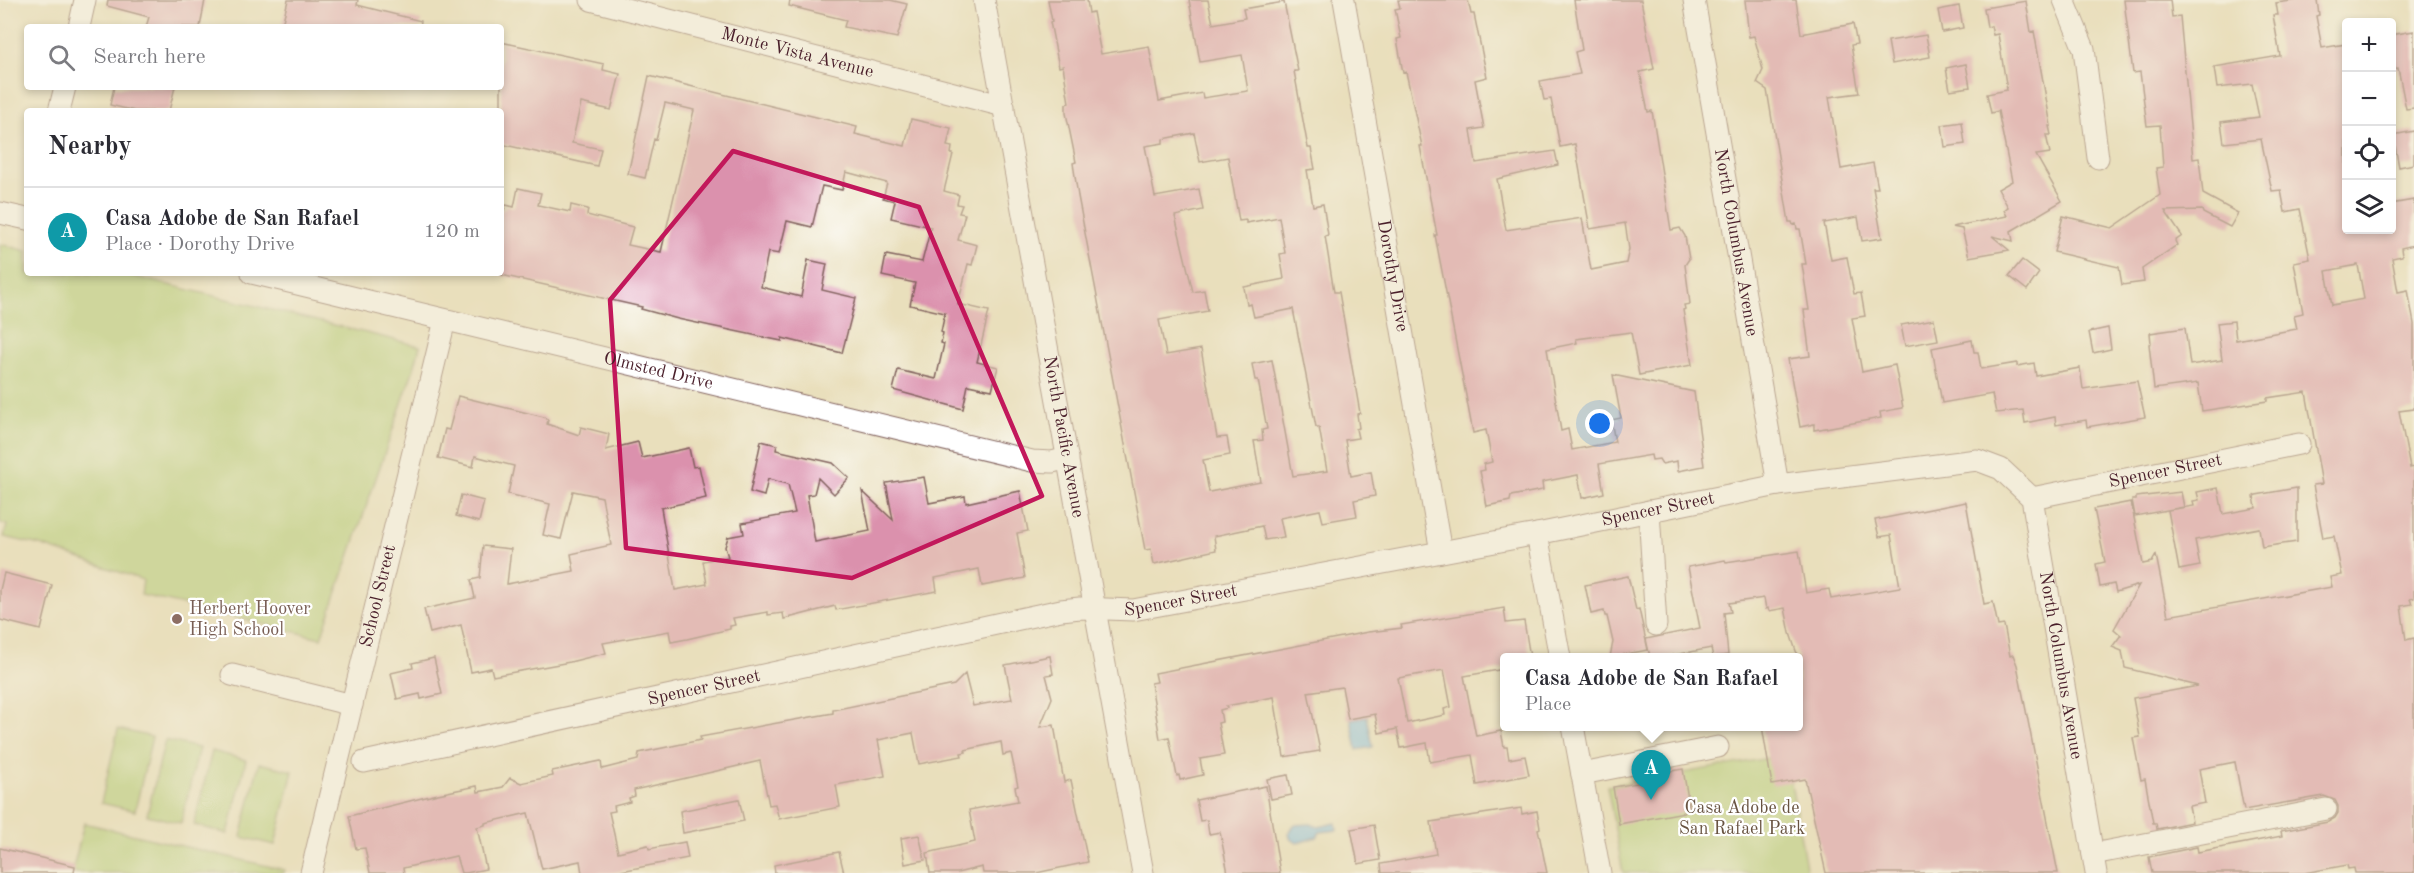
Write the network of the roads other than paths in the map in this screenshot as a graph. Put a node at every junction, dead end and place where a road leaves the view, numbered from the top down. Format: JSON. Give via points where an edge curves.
{"nodes":[{"id":1,"x":85,"y":0,"type":"edge"},
{"id":2,"x":591,"y":0,"type":"edge"},
{"id":3,"x":984,"y":0,"type":"edge"},
{"id":4,"x":1344,"y":0,"type":"edge"},
{"id":5,"x":1694,"y":0,"type":"edge"},
{"id":6,"x":2064,"y":0,"type":"edge"},
{"id":7,"x":80,"y":24,"type":"edge"},
{"id":8,"x":63,"y":90,"type":"edge"},
{"id":9,"x":1004,"y":106,"type":"junction"},
{"id":10,"x":60,"y":108,"type":"edge"},
{"id":11,"x":2098,"y":158,"type":"dead end"},
{"id":12,"x":0,"y":213,"type":"edge"},
{"id":13,"x":24,"y":218,"type":"edge"},
{"id":14,"x":264,"y":276,"type":"edge"},
{"id":15,"x":445,"y":320,"type":"junction"},
{"id":16,"x":2299,"y":444,"type":"dead end"},
{"id":17,"x":1068,"y":458,"type":"junction"},
{"id":18,"x":1778,"y":485,"type":"junction"},
{"id":19,"x":2032,"y":498,"type":"junction"},
{"id":20,"x":1649,"y":511,"type":"junction"},
{"id":21,"x":1537,"y":534,"type":"junction"},
{"id":22,"x":1441,"y":552,"type":"junction"},
{"id":23,"x":1095,"y":609,"type":"junction"},
{"id":24,"x":1656,"y":625,"type":"dead end"},
{"id":25,"x":1559,"y":653,"type":"edge"},
{"id":26,"x":232,"y":675,"type":"dead end"},
{"id":27,"x":352,"y":705,"type":"junction"},
{"id":28,"x":1574,"y":731,"type":"edge"},
{"id":29,"x":1718,"y":747,"type":"dead end"},
{"id":30,"x":364,"y":762,"type":"dead end"},
{"id":31,"x":1582,"y":774,"type":"junction"},
{"id":32,"x":2326,"y":809,"type":"dead end"},
{"id":33,"x":2095,"y":864,"type":"edge"},
{"id":34,"x":311,"y":873,"type":"edge"},
{"id":35,"x":1143,"y":873,"type":"edge"},
{"id":36,"x":1600,"y":873,"type":"edge"}],
"edges":[{"from":1,"to":7,"type":"street"},
{"from":2,"to":9,"type":"street","name":"Monte Vista Avenue"},
{"from":3,"to":9,"type":"street","name":"North Pacific Avenue"},
{"from":4,"to":22,"type":"street","name":"Dorothy Drive"},
{"from":5,"to":18,"type":"street","name":"North Columbus Avenue"},
{"from":6,"to":11,"type":"street","via":[[2084,49]]},
{"from":8,"to":10,"type":"street"},
{"from":9,"to":17,"type":"street","name":"North Pacific Avenue"},
{"from":12,"to":13,"type":"street"},
{"from":14,"to":15,"type":"street","name":"Olmsted Drive"},
{"from":15,"to":17,"type":"street","name":"Olmsted Drive","via":[[1032,461]]},
{"from":15,"to":27,"type":"street","name":"School Street"},
{"from":16,"to":19,"type":"street","name":"Spencer Street"},
{"from":17,"to":23,"type":"street","name":"North Pacific Avenue"},
{"from":18,"to":19,"type":"street","name":"Spencer Street","via":[[1977,460],[2001,470]]},
{"from":18,"to":20,"type":"street","name":"Spencer Street"},
{"from":19,"to":33,"type":"street","name":"North Columbus Avenue"},
{"from":20,"to":21,"type":"street","name":"Spencer Street"},
{"from":20,"to":24,"type":"street"},
{"from":21,"to":22,"type":"street","name":"Spencer Street"},
{"from":21,"to":25,"type":"street"},
{"from":22,"to":23,"type":"street","name":"Spencer Street","via":[[1133,610]]},
{"from":23,"to":30,"type":"street","name":"Spencer Street","via":[[1050,612]]},
{"from":23,"to":35,"type":"street","name":"North Pacific Avenue"},
{"from":26,"to":27,"type":"street"},
{"from":27,"to":34,"type":"street","name":"School Street"},
{"from":28,"to":31,"type":"street"},
{"from":29,"to":31,"type":"street"},
{"from":31,"to":36,"type":"street"},
{"from":32,"to":33,"type":"street"}]}
